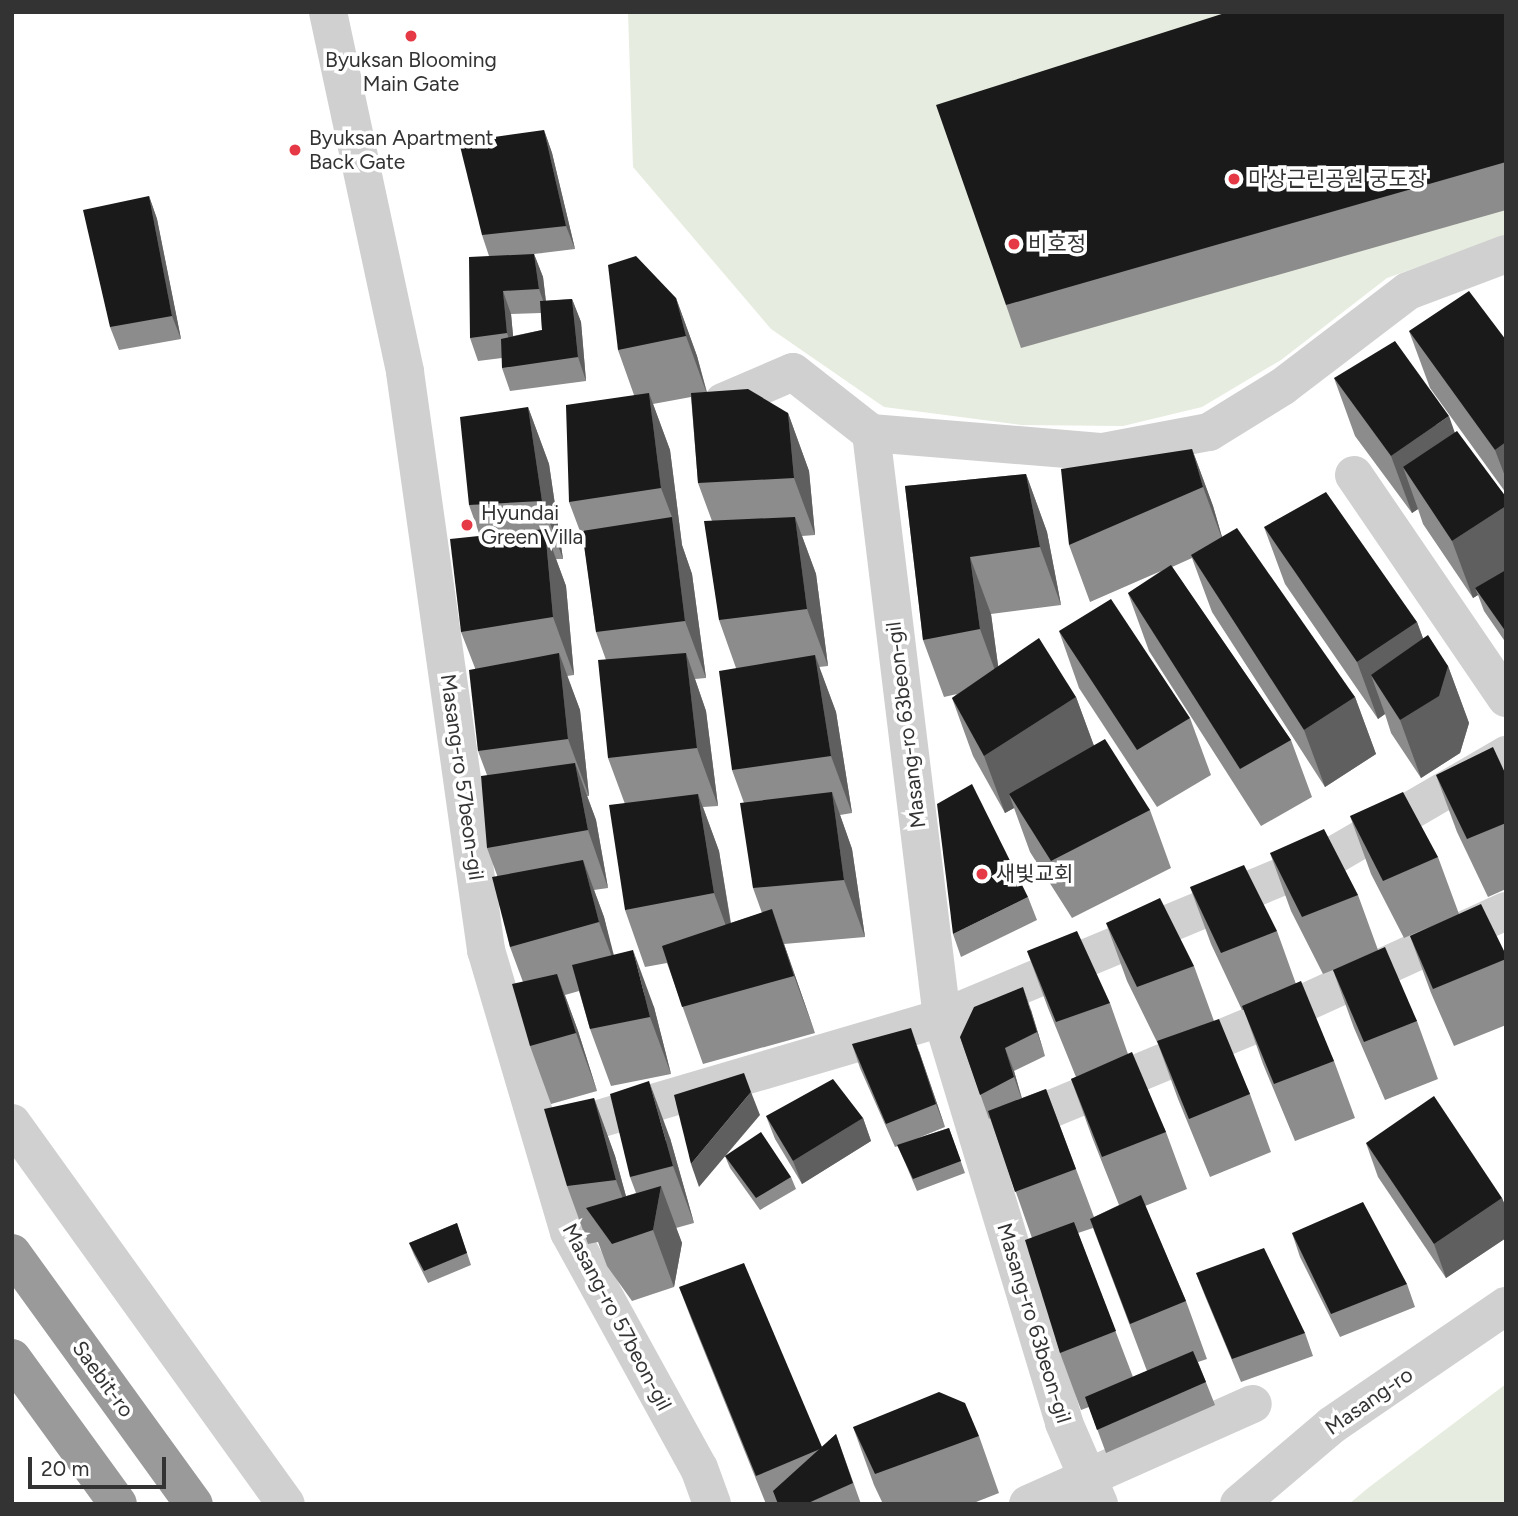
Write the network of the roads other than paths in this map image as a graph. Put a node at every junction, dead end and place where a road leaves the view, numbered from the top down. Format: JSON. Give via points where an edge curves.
{"nodes":[{"id":1,"x":328,"y":12,"type":"edge"},
{"id":2,"x":1506,"y":254,"type":"edge"},
{"id":3,"x":723,"y":402,"type":"edge"},
{"id":4,"x":871,"y":433,"type":"junction"},
{"id":5,"x":1354,"y":475,"type":"dead end"},
{"id":6,"x":1506,"y":698,"type":"edge"},
{"id":7,"x":1506,"y":755,"type":"edge"},
{"id":8,"x":1506,"y":911,"type":"edge"},
{"id":9,"x":942,"y":1018,"type":"junction"},
{"id":10,"x":12,"y":1123,"type":"edge"},
{"id":11,"x":539,"y":1136,"type":"junction"},
{"id":12,"x":977,"y":1139,"type":"junction"},
{"id":13,"x":12,"y":1254,"type":"edge"},
{"id":14,"x":1506,"y":1306,"type":"edge"},
{"id":15,"x":12,"y":1358,"type":"edge"},
{"id":16,"x":1253,"y":1404,"type":"dead end"},
{"id":17,"x":1093,"y":1491,"type":"edge"},
{"id":18,"x":118,"y":1504,"type":"edge"},
{"id":19,"x":194,"y":1504,"type":"edge"},
{"id":20,"x":286,"y":1504,"type":"edge"},
{"id":21,"x":712,"y":1504,"type":"edge"},
{"id":22,"x":1028,"y":1504,"type":"edge"},
{"id":23,"x":1239,"y":1504,"type":"edge"}],
"edges":[{"from":1,"to":11,"type":"street","name":"Masang-ro 57beon-gil","via":[[405,372],[486,950]]},
{"from":2,"to":4,"type":"street","via":[[1408,291],[1282,387],[1209,432],[1103,452]]},
{"from":3,"to":4,"type":"street","via":[[793,372]]},
{"from":4,"to":9,"type":"street","name":"Masang-ro 63beon-gil"},
{"from":5,"to":6,"type":"street"},
{"from":7,"to":9,"type":"street","via":[[1336,854]]},
{"from":8,"to":12,"type":"street","via":[[1282,1013]]},
{"from":9,"to":11,"type":"street"},
{"from":9,"to":12,"type":"street","name":"Masang-ro 63beon-gil"},
{"from":10,"to":20,"type":"street"},
{"from":11,"to":21,"type":"street","name":"Masang-ro 57beon-gil","via":[[569,1232],[698,1468]]},
{"from":12,"to":17,"type":"street","name":"Masang-ro 63beon-gil","via":[[1064,1423]]},
{"from":13,"to":19,"type":"highway","name":"Saebit-ro"},
{"from":14,"to":23,"type":"street","name":"Masang-ro","via":[[1332,1425]]},
{"from":15,"to":18,"type":"highway"},
{"from":16,"to":17,"type":"street"},
{"from":17,"to":22,"type":"street"}]}
